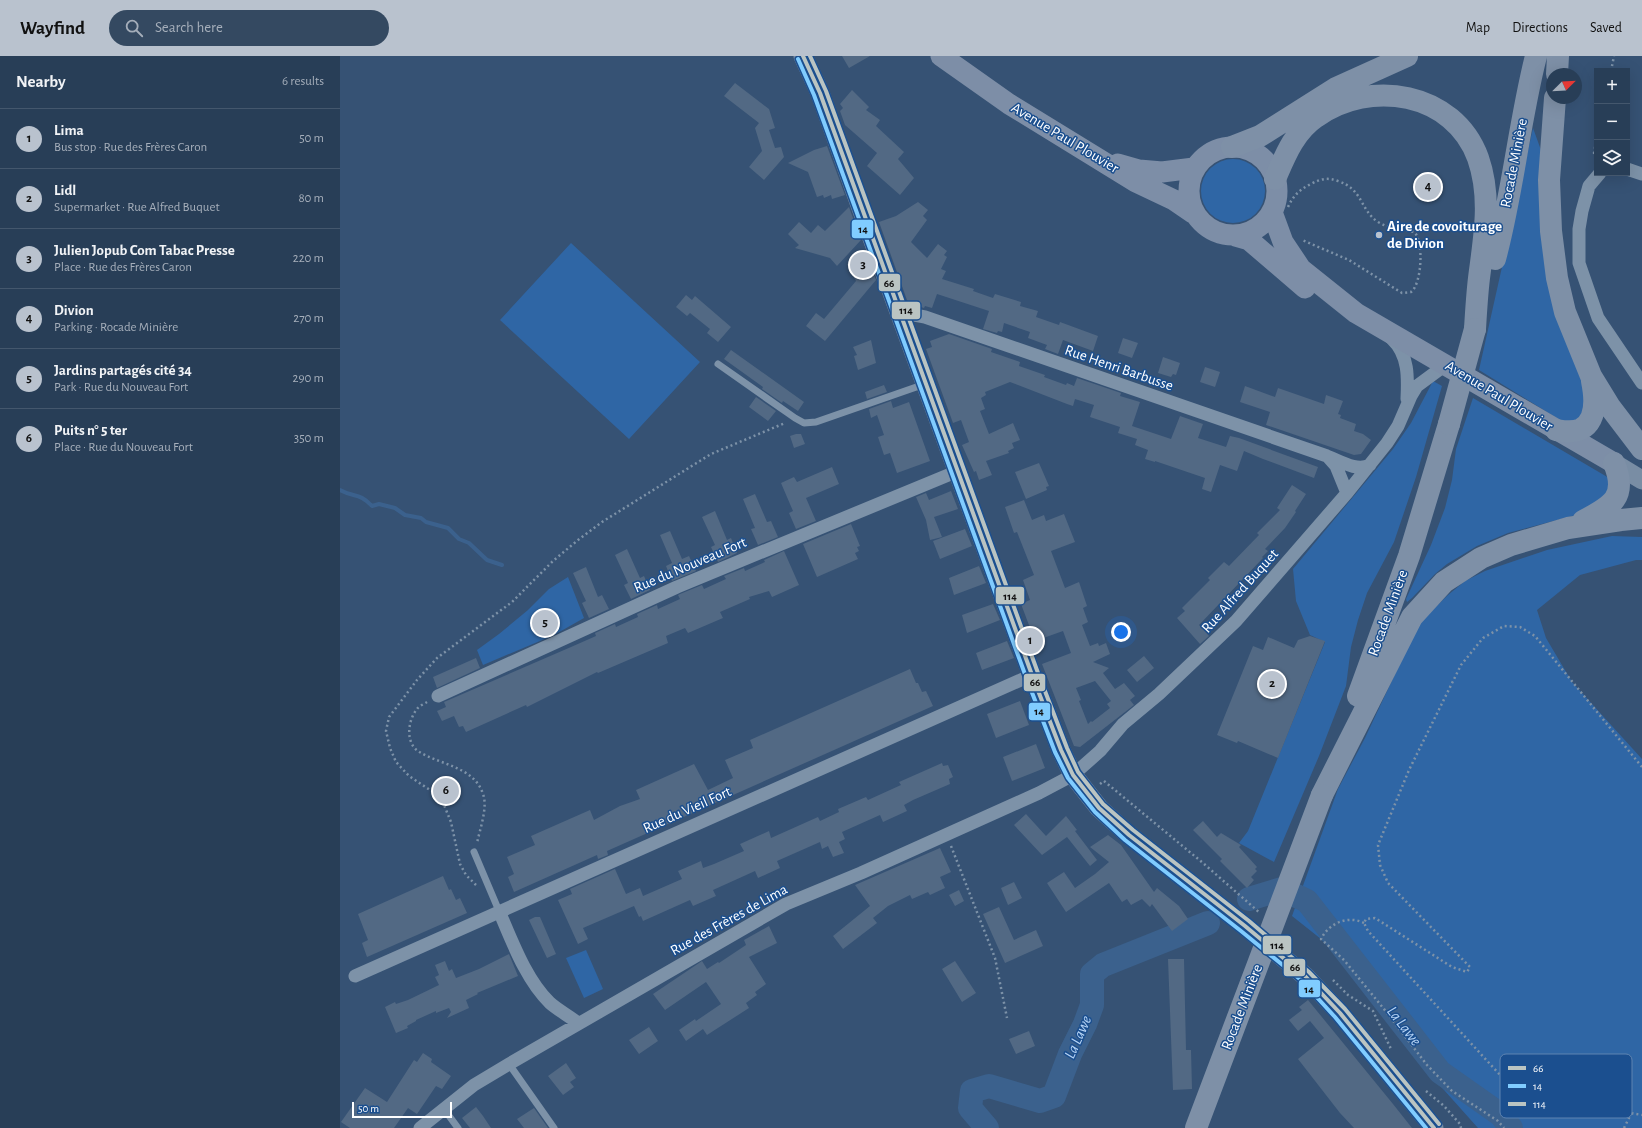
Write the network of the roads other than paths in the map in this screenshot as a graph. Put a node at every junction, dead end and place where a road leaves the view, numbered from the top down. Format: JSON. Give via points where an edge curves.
{"nodes":[{"id":1,"x":803,"y":56,"type":"edge"},
{"id":2,"x":941,"y":56,"type":"edge"},
{"id":3,"x":1407,"y":56,"type":"edge"},
{"id":4,"x":1531,"y":56,"type":"edge"},
{"id":5,"x":1536,"y":56,"type":"edge"},
{"id":6,"x":1558,"y":56,"type":"edge"},
{"id":7,"x":1557,"y":68,"type":"edge"},
{"id":8,"x":1529,"y":83,"type":"junction"},
{"id":9,"x":1555,"y":104,"type":"edge"},
{"id":10,"x":1232,"y":147,"type":"junction"},
{"id":11,"x":1100,"y":160,"type":"junction"},
{"id":12,"x":1194,"y":168,"type":"junction"},
{"id":13,"x":1630,"y":170,"type":"edge"},
{"id":14,"x":1642,"y":174,"type":"edge"},
{"id":15,"x":1597,"y":176,"type":"edge"},
{"id":16,"x":1275,"y":179,"type":"junction"},
{"id":17,"x":1280,"y":210,"type":"junction"},
{"id":18,"x":1194,"y":213,"type":"junction"},
{"id":19,"x":1235,"y":236,"type":"junction"},
{"id":20,"x":1356,"y":313,"type":"junction"},
{"id":21,"x":901,"y":317,"type":"junction"},
{"id":22,"x":1376,"y":324,"type":"junction"},
{"id":23,"x":1474,"y":329,"type":"junction"},
{"id":24,"x":718,"y":364,"type":"dead end"},
{"id":25,"x":1449,"y":366,"type":"junction"},
{"id":26,"x":1591,"y":376,"type":"junction"},
{"id":27,"x":1642,"y":383,"type":"edge"},
{"id":28,"x":926,"y":384,"type":"junction"},
{"id":29,"x":1406,"y":407,"type":"junction"},
{"id":30,"x":1556,"y":430,"type":"junction"},
{"id":31,"x":1642,"y":449,"type":"edge"},
{"id":32,"x":1327,"y":456,"type":"junction"},
{"id":33,"x":1614,"y":463,"type":"junction"},
{"id":34,"x":1370,"y":465,"type":"junction"},
{"id":35,"x":958,"y":471,"type":"junction"},
{"id":36,"x":1642,"y":480,"type":"edge"},
{"id":37,"x":1347,"y":493,"type":"junction"},
{"id":38,"x":1642,"y":518,"type":"edge"},
{"id":39,"x":1568,"y":528,"type":"junction"},
{"id":40,"x":1032,"y":675,"type":"junction"},
{"id":41,"x":438,"y":696,"type":"road end"},
{"id":42,"x":1073,"y":775,"type":"junction"},
{"id":43,"x":1322,"y":795,"type":"junction"},
{"id":44,"x":474,"y":852,"type":"road end"},
{"id":45,"x":497,"y":908,"type":"junction"},
{"id":46,"x":355,"y":976,"type":"dead end"},
{"id":47,"x":578,"y":1023,"type":"junction"},
{"id":48,"x":509,"y":1064,"type":"junction"},
{"id":49,"x":444,"y":1109,"type":"junction"},
{"id":50,"x":420,"y":1128,"type":"edge"},
{"id":51,"x":458,"y":1128,"type":"edge"},
{"id":52,"x":554,"y":1128,"type":"edge"},
{"id":53,"x":1196,"y":1128,"type":"edge"},
{"id":54,"x":1434,"y":1128,"type":"edge"}],
"edges":[{"from":1,"to":21,"type":"main road","via":[[820,93]]},
{"from":2,"to":11,"type":"main road","name":"Avenue Paul Plouvier","via":[[1009,104]]},
{"from":3,"to":10,"type":"highway","via":[[1336,88],[1260,136]]},
{"from":4,"to":8,"type":"highway","name":"Rocade Minière"},
{"from":5,"to":8,"type":"highway","name":"Rocade Minière"},
{"from":6,"to":7,"type":"highway"},
{"from":8,"to":23,"type":"highway","name":"Rocade Minière","via":[[1496,253]]},
{"from":9,"to":26,"type":"highway","via":[[1549,180],[1551,231],[1557,278],[1566,312]]},
{"from":10,"to":12,"type":"main road","via":[[1211,152]]},
{"from":10,"to":16,"type":"main road","via":[[1244,148],[1255,153],[1271,169]]},
{"from":11,"to":12,"type":"main road","via":[[1139,170],[1162,172]]},
{"from":11,"to":18,"type":"main road","name":"Avenue Paul Plouvier"},
{"from":12,"to":18,"type":"main road","via":[[1189,183],[1189,198]]},
{"from":13,"to":14,"type":"street"},
{"from":15,"to":27,"type":"street","via":[[1589,186],[1582,210],[1579,263],[1598,318]]},
{"from":16,"to":17,"type":"main road","via":[[1276,201]]},
{"from":16,"to":23,"type":"highway","via":[[1291,144],[1303,128],[1316,117],[1346,101],[1370,95],[1398,96],[1415,100],[1451,118],[1465,134],[1477,156],[1486,195],[1485,235]]},
{"from":17,"to":19,"type":"main road","via":[[1250,232]]},
{"from":17,"to":20,"type":"main road","name":"Avenue Paul Plouvier","via":[[1283,242],[1301,270]]},
{"from":18,"to":19,"type":"main road","via":[[1201,223],[1211,230]]},
{"from":19,"to":20,"type":"main road","name":"Avenue Paul Plouvier","via":[[1249,240],[1307,290],[1336,306]]},
{"from":20,"to":22,"type":"main road","name":"Avenue Paul Plouvier"},
{"from":21,"to":28,"type":"main road"},
{"from":21,"to":32,"type":"street","name":"Rue Henri Barbusse","via":[[909,314],[925,317]]},
{"from":22,"to":25,"type":"main road","name":"Avenue Paul Plouvier"},
{"from":22,"to":29,"type":"street","name":"Rue Alfred Buquet","via":[[1394,340],[1405,360],[1408,383]]},
{"from":23,"to":43,"type":"highway","name":"Rocade Minière","bridge":true,"via":[[1449,424],[1408,556]]},
{"from":24,"to":28,"type":"lane","via":[[804,423],[816,422]]},
{"from":25,"to":29,"type":"street","name":"Rue Alfred Buquet","via":[[1440,369],[1416,386]]},
{"from":25,"to":30,"type":"main road","name":"Avenue Paul Plouvier"},
{"from":26,"to":30,"type":"highway","via":[[1595,402],[1587,424],[1580,430],[1570,432]]},
{"from":26,"to":31,"type":"highway","via":[[1610,407]]},
{"from":28,"to":35,"type":"main road"},
{"from":29,"to":34,"type":"street","name":"Rue Alfred Buquet","via":[[1398,426]]},
{"from":30,"to":33,"type":"main road","name":"Avenue Paul Plouvier"},
{"from":32,"to":34,"type":"street","name":"Rue Henri Barbusse","via":[[1357,468]]},
{"from":32,"to":37,"type":"street","via":[[1336,466]]},
{"from":33,"to":36,"type":"main road","name":"Avenue Paul Plouvier"},
{"from":33,"to":39,"type":"highway","via":[[1620,484],[1618,494],[1612,503],[1604,510]]},
{"from":34,"to":37,"type":"street","name":"Rue Alfred Buquet"},
{"from":35,"to":40,"type":"main road"},
{"from":35,"to":41,"type":"street","name":"Rue du Nouveau Fort","via":[[677,587]]},
{"from":37,"to":42,"type":"street","name":"Rue Alfred Buquet","via":[[1236,621],[1165,689],[1123,724],[1100,751]]},
{"from":38,"to":39,"type":"highway"},
{"from":39,"to":43,"type":"highway","via":[[1510,545],[1481,558],[1444,582],[1412,617]]},
{"from":40,"to":42,"type":"main road"},
{"from":40,"to":45,"type":"street","name":"Rue du Vieil Fort"},
{"from":42,"to":47,"type":"street","name":"Rue des Frères de Lima","via":[[1039,793],[786,904]]},
{"from":42,"to":54,"type":"main road","via":[[1099,808],[1129,835],[1245,926],[1318,988]]},
{"from":43,"to":53,"type":"highway","name":"Rocade Minière","bridge":true},
{"from":44,"to":45,"type":"lane"},
{"from":45,"to":46,"type":"street","name":"Rue du Vieil Fort"},
{"from":45,"to":47,"type":"street","via":[[535,984],[550,1003]]},
{"from":47,"to":48,"type":"street","name":"Rue des Frères de Lima"},
{"from":48,"to":49,"type":"street","name":"Rue des Frères de Lima","via":[[474,1085]]},
{"from":48,"to":52,"type":"lane"},
{"from":49,"to":50,"type":"street","name":"Rue des Frères de Lima"},
{"from":49,"to":51,"type":"lane"}]}
